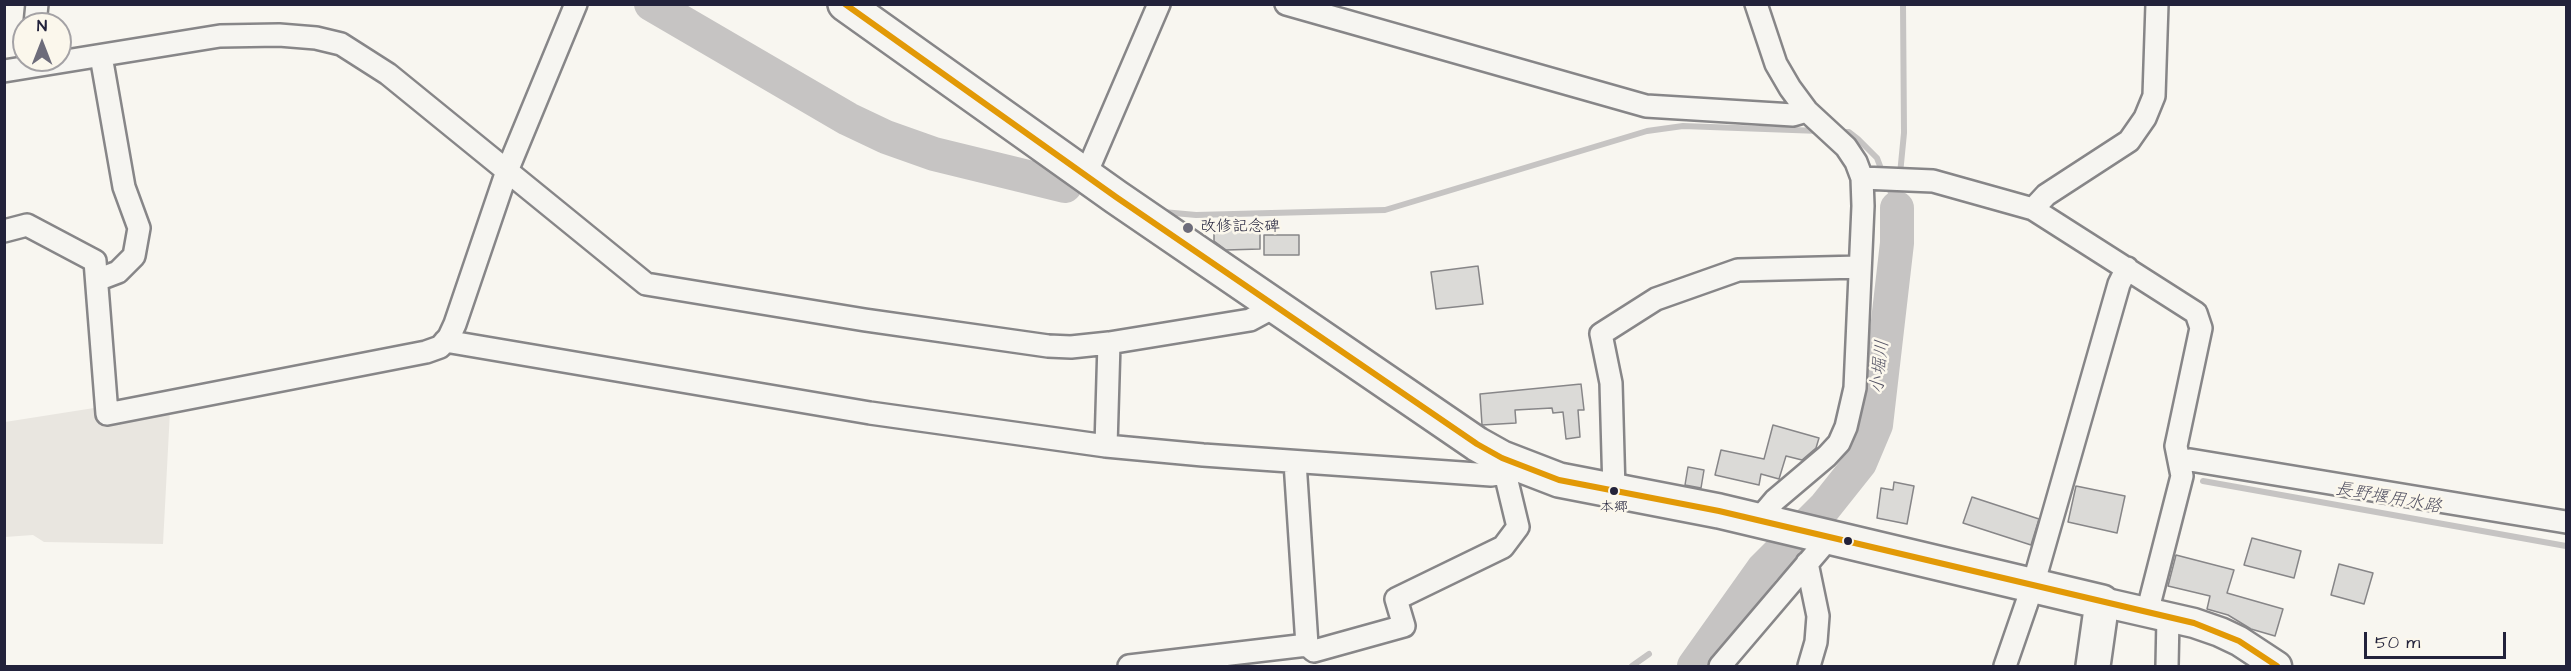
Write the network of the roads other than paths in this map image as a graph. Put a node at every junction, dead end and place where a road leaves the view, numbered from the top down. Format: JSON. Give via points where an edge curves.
{"nodes":[{"id":1,"x":576,"y":4,"type":"edge"},
{"id":2,"x":845,"y":4,"type":"edge"},
{"id":3,"x":1159,"y":4,"type":"edge"},
{"id":4,"x":1286,"y":4,"type":"edge"},
{"id":5,"x":1756,"y":4,"type":"edge"},
{"id":6,"x":2157,"y":4,"type":"edge"},
{"id":7,"x":100,"y":56,"type":"junction"},
{"id":8,"x":72,"y":59,"type":"edge"},
{"id":9,"x":1814,"y":116,"type":"junction"},
{"id":10,"x":507,"y":171,"type":"junction"},
{"id":11,"x":1086,"y":174,"type":"junction"},
{"id":12,"x":1867,"y":179,"type":"junction"},
{"id":13,"x":2033,"y":209,"type":"junction"},
{"id":14,"x":4,"y":231,"type":"edge"},
{"id":15,"x":1860,"y":267,"type":"junction"},
{"id":16,"x":2127,"y":268,"type":"junction"},
{"id":17,"x":97,"y":280,"type":"junction"},
{"id":18,"x":1276,"y":306,"type":"junction"},
{"id":19,"x":445,"y":341,"type":"junction"},
{"id":20,"x":1109,"y":343,"type":"junction"},
{"id":21,"x":1106,"y":446,"type":"junction"},
{"id":22,"x":1296,"y":462,"type":"junction"},
{"id":23,"x":2181,"y":464,"type":"junction"},
{"id":24,"x":1516,"y":471,"type":"junction"},
{"id":25,"x":1614,"y":491,"type":"junction"},
{"id":26,"x":1764,"y":522,"type":"junction"},
{"id":27,"x":2566,"y":522,"type":"edge"},
{"id":28,"x":1818,"y":545,"type":"junction"},
{"id":29,"x":2033,"y":585,"type":"junction"},
{"id":30,"x":2102,"y":602,"type":"junction"},
{"id":31,"x":2158,"y":615,"type":"junction"},
{"id":32,"x":1307,"y":645,"type":"junction"},
{"id":33,"x":1129,"y":666,"type":"edge"},
{"id":34,"x":1720,"y":666,"type":"edge"},
{"id":35,"x":1809,"y":666,"type":"edge"},
{"id":36,"x":2005,"y":666,"type":"edge"},
{"id":37,"x":2093,"y":666,"type":"edge"},
{"id":38,"x":2167,"y":666,"type":"edge"},
{"id":39,"x":2277,"y":666,"type":"edge"}],
"edges":[{"from":1,"to":10,"type":"street"},
{"from":2,"to":11,"type":"main road"},
{"from":3,"to":11,"type":"street"},
{"from":4,"to":9,"type":"street","via":[[1646,106]]},
{"from":5,"to":9,"type":"street","via":[[1776,64]]},
{"from":6,"to":13,"type":"street","via":[[2154,96],[2145,118],[2129,141],[2046,195]]},
{"from":7,"to":8,"type":"street"},
{"from":7,"to":10,"type":"street","via":[[220,36],[279,35],[341,44],[388,74]]},
{"from":7,"to":17,"type":"street","via":[[124,187],[139,228],[134,256],[118,272]]},
{"from":9,"to":12,"type":"street"},
{"from":10,"to":19,"type":"street","via":[[455,324]]},
{"from":10,"to":20,"type":"street","via":[[646,284],[1048,346]]},
{"from":11,"to":18,"type":"main road"},
{"from":12,"to":13,"type":"street","via":[[1933,181]]},
{"from":12,"to":15,"type":"street"},
{"from":13,"to":16,"type":"street"},
{"from":14,"to":17,"type":"street","via":[[27,225],[95,261]]},
{"from":15,"to":25,"type":"street","via":[[1738,270],[1656,299],[1601,334],[1611,383]]},
{"from":15,"to":26,"type":"street","via":[[1855,388],[1846,427],[1827,456],[1775,500]]},
{"from":16,"to":23,"type":"street","via":[[2196,313],[2201,328],[2176,446]]},
{"from":16,"to":29,"type":"street"},
{"from":17,"to":19,"type":"street","via":[[107,414],[426,352]]},
{"from":18,"to":20,"type":"street","via":[[1250,320]]},
{"from":18,"to":24,"type":"main road"},
{"from":19,"to":21,"type":"street","via":[[870,413]]},
{"from":20,"to":21,"type":"street"},
{"from":21,"to":22,"type":"street"},
{"from":22,"to":24,"type":"street","via":[[1491,475]]},
{"from":22,"to":32,"type":"street"},
{"from":23,"to":27,"type":"street","via":[[2190,460]]},
{"from":23,"to":31,"type":"street"},
{"from":24,"to":25,"type":"main road"},
{"from":24,"to":32,"type":"street","via":[[1518,526],[1503,547],[1396,599],[1404,626],[1314,651]]},
{"from":25,"to":26,"type":"main road"},
{"from":26,"to":28,"type":"main road"},
{"from":28,"to":29,"type":"main road"},
{"from":28,"to":34,"type":"street"},
{"from":28,"to":35,"type":"street","via":[[1816,642]]},
{"from":29,"to":30,"type":"main road"},
{"from":29,"to":36,"type":"street"},
{"from":30,"to":31,"type":"street"},
{"from":30,"to":37,"type":"main road"},
{"from":31,"to":38,"type":"street"},
{"from":31,"to":39,"type":"street","via":[[2239,640]]},
{"from":32,"to":33,"type":"street"}]}
